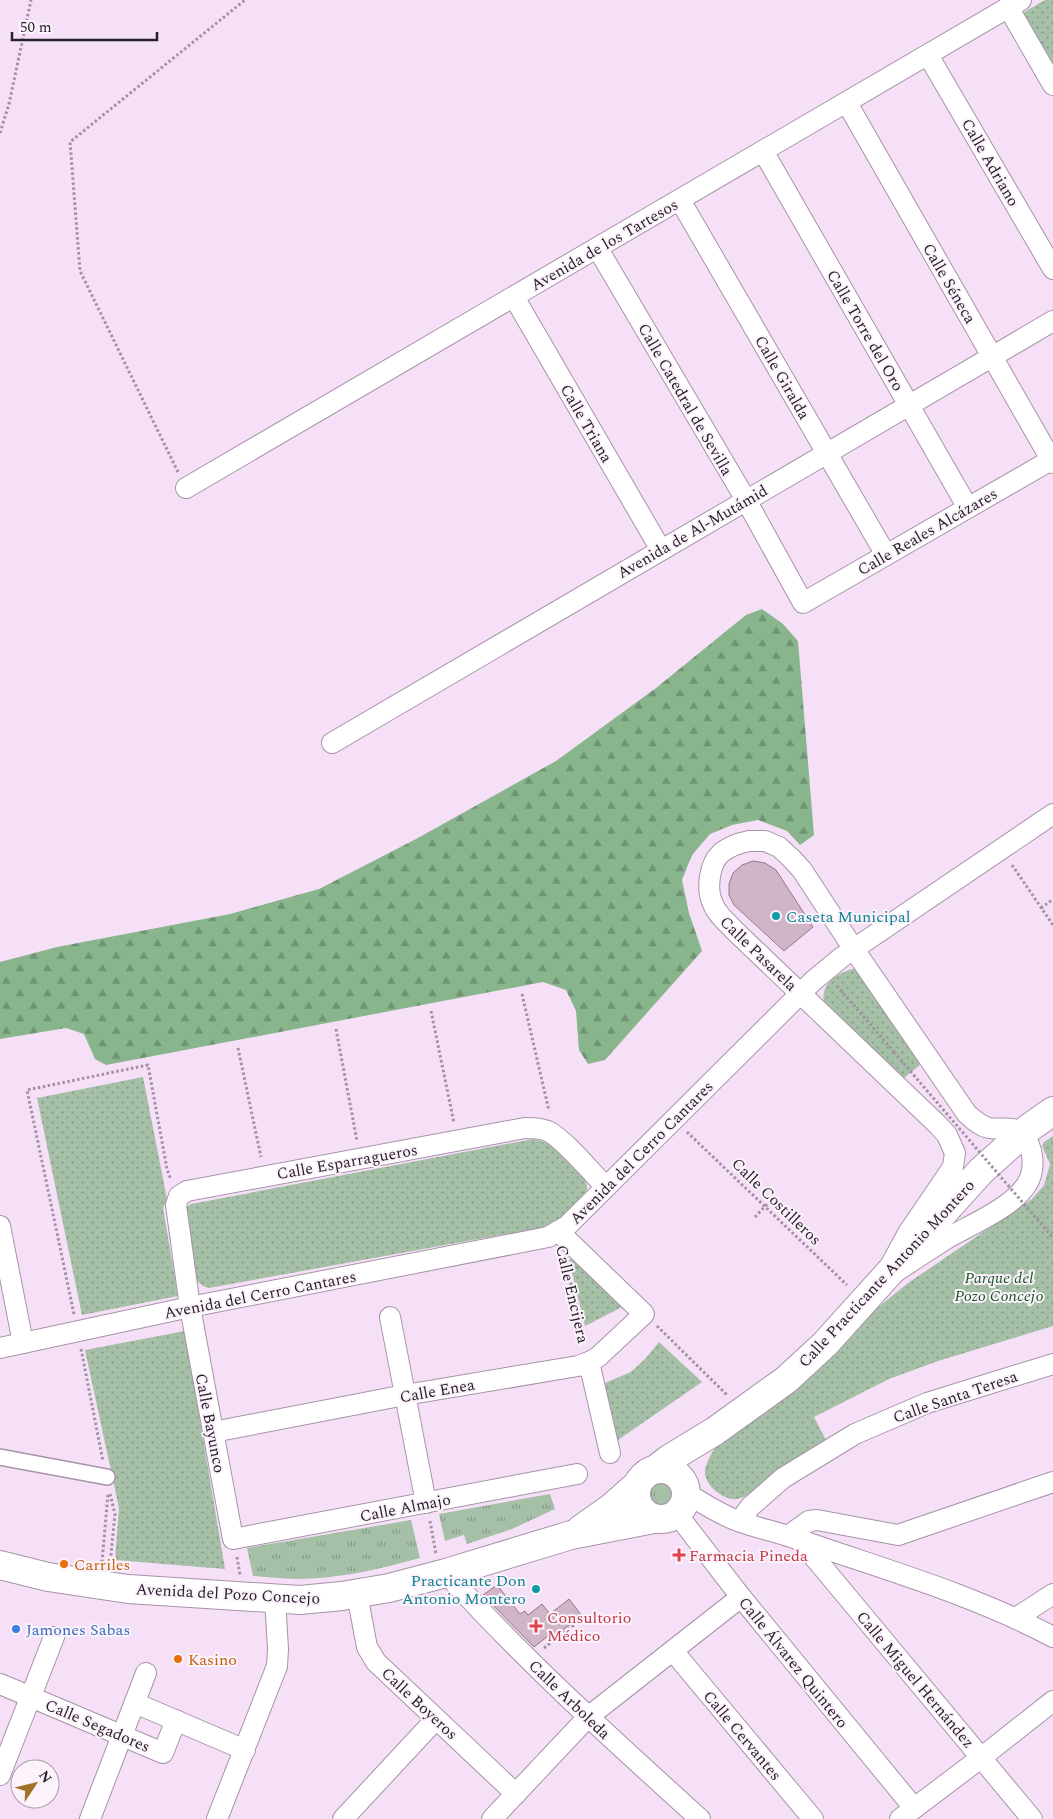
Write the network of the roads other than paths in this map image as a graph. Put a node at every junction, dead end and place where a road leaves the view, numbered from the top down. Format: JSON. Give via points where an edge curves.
{"nodes":[{"id":1,"x":1014,"y":4,"type":"edge"},
{"id":2,"x":928,"y":55,"type":"junction"},
{"id":3,"x":1053,"y":86,"type":"edge"},
{"id":4,"x":847,"y":103,"type":"junction"},
{"id":5,"x":763,"y":152,"type":"junction"},
{"id":6,"x":680,"y":200,"type":"junction"},
{"id":7,"x":598,"y":249,"type":"junction"},
{"id":8,"x":1053,"y":270,"type":"edge"},
{"id":9,"x":514,"y":297,"type":"junction"},
{"id":10,"x":1053,"y":321,"type":"edge"},
{"id":11,"x":992,"y":356,"type":"junction"},
{"id":12,"x":909,"y":404,"type":"junction"},
{"id":13,"x":827,"y":452,"type":"junction"},
{"id":14,"x":1052,"y":461,"type":"edge"},
{"id":15,"x":186,"y":488,"type":"road end"},
{"id":16,"x":746,"y":500,"type":"junction"},
{"id":17,"x":968,"y":508,"type":"junction"},
{"id":18,"x":660,"y":550,"type":"junction"},
{"id":19,"x":886,"y":555,"type":"junction"},
{"id":20,"x":803,"y":603,"type":"joint"},
{"id":21,"x":332,"y":743,"type":"dead end"},
{"id":22,"x":1053,"y":814,"type":"edge"},
{"id":23,"x":852,"y":948,"type":"junction"},
{"id":24,"x":801,"y":994,"type":"junction"},
{"id":25,"x":1053,"y":1107,"type":"edge"},
{"id":26,"x":1053,"y":1111,"type":"edge"},
{"id":27,"x":1009,"y":1131,"type":"junction"},
{"id":28,"x":606,"y":1187,"type":"junction"},
{"id":29,"x":0,"y":1226,"type":"edge"},
{"id":30,"x":558,"y":1231,"type":"junction"},
{"id":31,"x":882,"y":1281,"type":"junction"},
{"id":32,"x":190,"y":1306,"type":"junction"},
{"id":33,"x":644,"y":1314,"type":"joint"},
{"id":34,"x":390,"y":1317,"type":"dead end"},
{"id":35,"x":23,"y":1343,"type":"junction"},
{"id":36,"x":0,"y":1348,"type":"edge"},
{"id":37,"x":589,"y":1362,"type":"junction"},
{"id":38,"x":1053,"y":1364,"type":"edge"},
{"id":39,"x":406,"y":1395,"type":"junction"},
{"id":40,"x":715,"y":1431,"type":"junction"},
{"id":41,"x":213,"y":1432,"type":"junction"},
{"id":42,"x":610,"y":1453,"type":"dead end"},
{"id":43,"x":0,"y":1456,"type":"edge"},
{"id":44,"x":577,"y":1474,"type":"dead end"},
{"id":45,"x":107,"y":1477,"type":"road end"},
{"id":46,"x":647,"y":1477,"type":"junction"},
{"id":47,"x":1053,"y":1482,"type":"edge"},
{"id":48,"x":426,"y":1503,"type":"junction"},
{"id":49,"x":675,"y":1503,"type":"junction"},
{"id":50,"x":737,"y":1520,"type":"junction"},
{"id":51,"x":571,"y":1535,"type":"junction"},
{"id":52,"x":794,"y":1538,"type":"junction"},
{"id":53,"x":233,"y":1539,"type":"joint"},
{"id":54,"x":0,"y":1564,"type":"edge"},
{"id":55,"x":443,"y":1574,"type":"junction"},
{"id":56,"x":357,"y":1594,"type":"junction"},
{"id":57,"x":1053,"y":1594,"type":"edge"},
{"id":58,"x":741,"y":1597,"type":"junction"},
{"id":59,"x":275,"y":1599,"type":"junction"},
{"id":60,"x":1016,"y":1618,"type":"junction"},
{"id":61,"x":54,"y":1637,"type":"dead end"},
{"id":62,"x":1053,"y":1637,"type":"edge"},
{"id":63,"x":673,"y":1651,"type":"junction"},
{"id":64,"x":146,"y":1673,"type":"dead end"},
{"id":65,"x":0,"y":1684,"type":"edge"},
{"id":66,"x":31,"y":1697,"type":"junction"},
{"id":67,"x":1053,"y":1701,"type":"edge"},
{"id":68,"x":136,"y":1703,"type":"junction"},
{"id":69,"x":588,"y":1717,"type":"junction"},
{"id":70,"x":436,"y":1719,"type":"junction"},
{"id":71,"x":176,"y":1720,"type":"junction"},
{"id":72,"x":122,"y":1736,"type":"junction"},
{"id":73,"x":7,"y":1738,"type":"edge"},
{"id":74,"x":245,"y":1750,"type":"junction"},
{"id":75,"x":982,"y":1757,"type":"junction"},
{"id":76,"x":0,"y":1775,"type":"edge"},
{"id":77,"x":516,"y":1794,"type":"junction"},
{"id":78,"x":907,"y":1814,"type":"edge"},
{"id":79,"x":498,"y":1817,"type":"edge"},
{"id":80,"x":90,"y":1819,"type":"edge"},
{"id":81,"x":217,"y":1819,"type":"edge"},
{"id":82,"x":344,"y":1819,"type":"edge"},
{"id":83,"x":700,"y":1819,"type":"edge"},
{"id":84,"x":814,"y":1819,"type":"edge"},
{"id":85,"x":1032,"y":1819,"type":"edge"}],
"edges":[{"from":1,"to":2,"type":"street","name":"Avenida de los Tartesos"},
{"from":1,"to":3,"type":"street"},
{"from":2,"to":4,"type":"street","name":"Avenida de los Tartesos"},
{"from":2,"to":8,"type":"street","name":"Calle Adriano"},
{"from":4,"to":5,"type":"street","name":"Avenida de los Tartesos"},
{"from":4,"to":11,"type":"street","name":"Calle Séneca"},
{"from":5,"to":6,"type":"street","name":"Avenida de los Tartesos"},
{"from":5,"to":12,"type":"street","name":"Calle Torre del Oro"},
{"from":6,"to":7,"type":"street","name":"Avenida de los Tartesos"},
{"from":6,"to":13,"type":"street","name":"Calle Giralda"},
{"from":7,"to":9,"type":"street","name":"Avenida de los Tartesos"},
{"from":7,"to":16,"type":"street","name":"Calle Catedral de Sevilla"},
{"from":9,"to":15,"type":"street","name":"Avenida de los Tartesos"},
{"from":9,"to":18,"type":"street","name":"Calle Triana"},
{"from":10,"to":11,"type":"street","name":"Avenida de Al-Mutámid"},
{"from":11,"to":12,"type":"street","name":"Avenida de Al-Mutámid"},
{"from":11,"to":14,"type":"street","name":"Calle Séneca"},
{"from":12,"to":13,"type":"street","name":"Avenida de Al-Mutámid"},
{"from":12,"to":17,"type":"street","name":"Calle Torre del Oro"},
{"from":13,"to":16,"type":"street","name":"Avenida de Al-Mutámid"},
{"from":13,"to":19,"type":"street","name":"Calle Giralda"},
{"from":14,"to":17,"type":"street","name":"Calle Reales Alcázares"},
{"from":16,"to":18,"type":"street","name":"Avenida de Al-Mutámid"},
{"from":16,"to":20,"type":"street","name":"Calle Catedral de Sevilla"},
{"from":17,"to":19,"type":"street","name":"Calle Reales Alcázares"},
{"from":18,"to":21,"type":"street","name":"Avenida de Al-Mutámid"},
{"from":19,"to":20,"type":"street","name":"Calle Reales Alcázares"},
{"from":22,"to":23,"type":"street","name":"Avenida del Cerro Cantares"},
{"from":23,"to":24,"type":"street","name":"Avenida del Cerro Cantares"},
{"from":23,"to":24,"type":"street","name":"Calle Pasarela","via":[[802,870],[779,847],[765,841],[749,841],[733,845],[719,854],[708,887],[713,904],[735,931]]},
{"from":23,"to":27,"type":"street","name":"Calle Pasarela","via":[[967,1114],[983,1126]]},
{"from":24,"to":28,"type":"street","name":"Avenida del Cerro Cantares"},
{"from":24,"to":31,"type":"street","name":"Calle Pasarela","via":[[938,1125],[955,1153],[953,1168],[905,1237]]},
{"from":25,"to":27,"type":"street"},
{"from":26,"to":27,"type":"main road","name":"Calle Practicante Antonio Montero"},
{"from":27,"to":31,"type":"main road","name":"Calle Practicante Antonio Montero","via":[[980,1171]]},
{"from":27,"to":31,"type":"street","via":[[1025,1138],[1033,1160],[1032,1172],[1017,1196]]},
{"from":28,"to":30,"type":"street","name":"Avenida del Cerro Cantares"},
{"from":28,"to":32,"type":"street","name":"Calle Esparragueros","via":[[550,1132],[525,1128],[187,1190],[179,1196],[176,1206]]},
{"from":29,"to":35,"type":"street"},
{"from":30,"to":32,"type":"street","name":"Avenida del Cerro Cantares","via":[[541,1239]]},
{"from":30,"to":33,"type":"street","name":"Calle Encijera"},
{"from":31,"to":40,"type":"main road","name":"Calle Practicante Antonio Montero","via":[[825,1344],[786,1380]]},
{"from":32,"to":35,"type":"street","name":"Avenida del Cerro Cantares"},
{"from":32,"to":41,"type":"street","name":"Calle Bayunco"},
{"from":33,"to":37,"type":"street","name":"Calle Enea"},
{"from":34,"to":39,"type":"street"},
{"from":35,"to":36,"type":"street","name":"Avenida del Cerro Cantares"},
{"from":37,"to":39,"type":"street","name":"Calle Enea"},
{"from":37,"to":42,"type":"street","name":"Calle Encijera"},
{"from":38,"to":50,"type":"street","name":"Calle Santa Teresa","via":[[927,1403],[855,1434],[783,1478]]},
{"from":39,"to":41,"type":"street","name":"Calle Enea"},
{"from":39,"to":48,"type":"street"},
{"from":40,"to":46,"type":"main road","name":"Calle Practicante Antonio Montero","via":[[674,1455]]},
{"from":40,"to":49,"type":"main road","name":"Calle Practicante Antonio Montero","via":[[696,1454]]},
{"from":41,"to":53,"type":"street","name":"Calle Bayunco"},
{"from":43,"to":45,"type":"street"},
{"from":44,"to":48,"type":"street","name":"Calle Almajo"},
{"from":46,"to":49,"type":"main road","via":[[665,1469],[674,1472],[680,1478]]},
{"from":46,"to":49,"type":"main road","via":[[635,1493],[636,1502],[646,1516]]},
{"from":46,"to":51,"type":"main road","name":"Avenida del Pozo Concejo"},
{"from":47,"to":52,"type":"street","via":[[898,1535],[817,1520],[809,1521]]},
{"from":48,"to":53,"type":"street","name":"Calle Almajo"},
{"from":49,"to":50,"type":"street"},
{"from":49,"to":51,"type":"main road","name":"Avenida del Pozo Concejo"},
{"from":49,"to":58,"type":"street","name":"Calle Álvarez Quintero"},
{"from":50,"to":52,"type":"street"},
{"from":51,"to":55,"type":"main road","name":"Avenida del Pozo Concejo"},
{"from":52,"to":60,"type":"street","via":[[943,1588]]},
{"from":52,"to":75,"type":"street","name":"Calle Miguel Hernández"},
{"from":54,"to":59,"type":"main road","name":"Avenida del Pozo Concejo","via":[[48,1577],[104,1585]]},
{"from":55,"to":56,"type":"main road","name":"Avenida del Pozo Concejo"},
{"from":55,"to":69,"type":"street","name":"Calle Arboleda"},
{"from":56,"to":59,"type":"main road","name":"Avenida del Pozo Concejo","via":[[300,1600]]},
{"from":56,"to":70,"type":"street","name":"Calle Boyeros","via":[[371,1655]]},
{"from":57,"to":60,"type":"street"},
{"from":58,"to":63,"type":"street"},
{"from":58,"to":78,"type":"street","name":"Calle Álvarez Quintero"},
{"from":59,"to":74,"type":"street","via":[[277,1666]]},
{"from":60,"to":62,"type":"street"},
{"from":61,"to":66,"type":"street"},
{"from":63,"to":69,"type":"street"},
{"from":63,"to":84,"type":"street","name":"Calle Cervantes"},
{"from":64,"to":68,"type":"street"},
{"from":65,"to":66,"type":"street","name":"Calle Segadores"},
{"from":66,"to":72,"type":"street","name":"Calle Segadores"},
{"from":66,"to":73,"type":"street"},
{"from":67,"to":75,"type":"street"},
{"from":68,"to":71,"type":"street"},
{"from":68,"to":72,"type":"street"},
{"from":69,"to":77,"type":"street"},
{"from":69,"to":83,"type":"street","name":"Calle Arboleda"},
{"from":70,"to":77,"type":"street","name":"Calle Boyeros"},
{"from":70,"to":82,"type":"street"},
{"from":71,"to":72,"type":"street","name":"Calle Segadores","via":[[163,1753]]},
{"from":71,"to":74,"type":"street"},
{"from":72,"to":80,"type":"street"},
{"from":73,"to":76,"type":"street"},
{"from":74,"to":81,"type":"street"},
{"from":75,"to":78,"type":"street"},
{"from":75,"to":85,"type":"street","name":"Calle Miguel Hernández"},
{"from":77,"to":79,"type":"street"}]}
